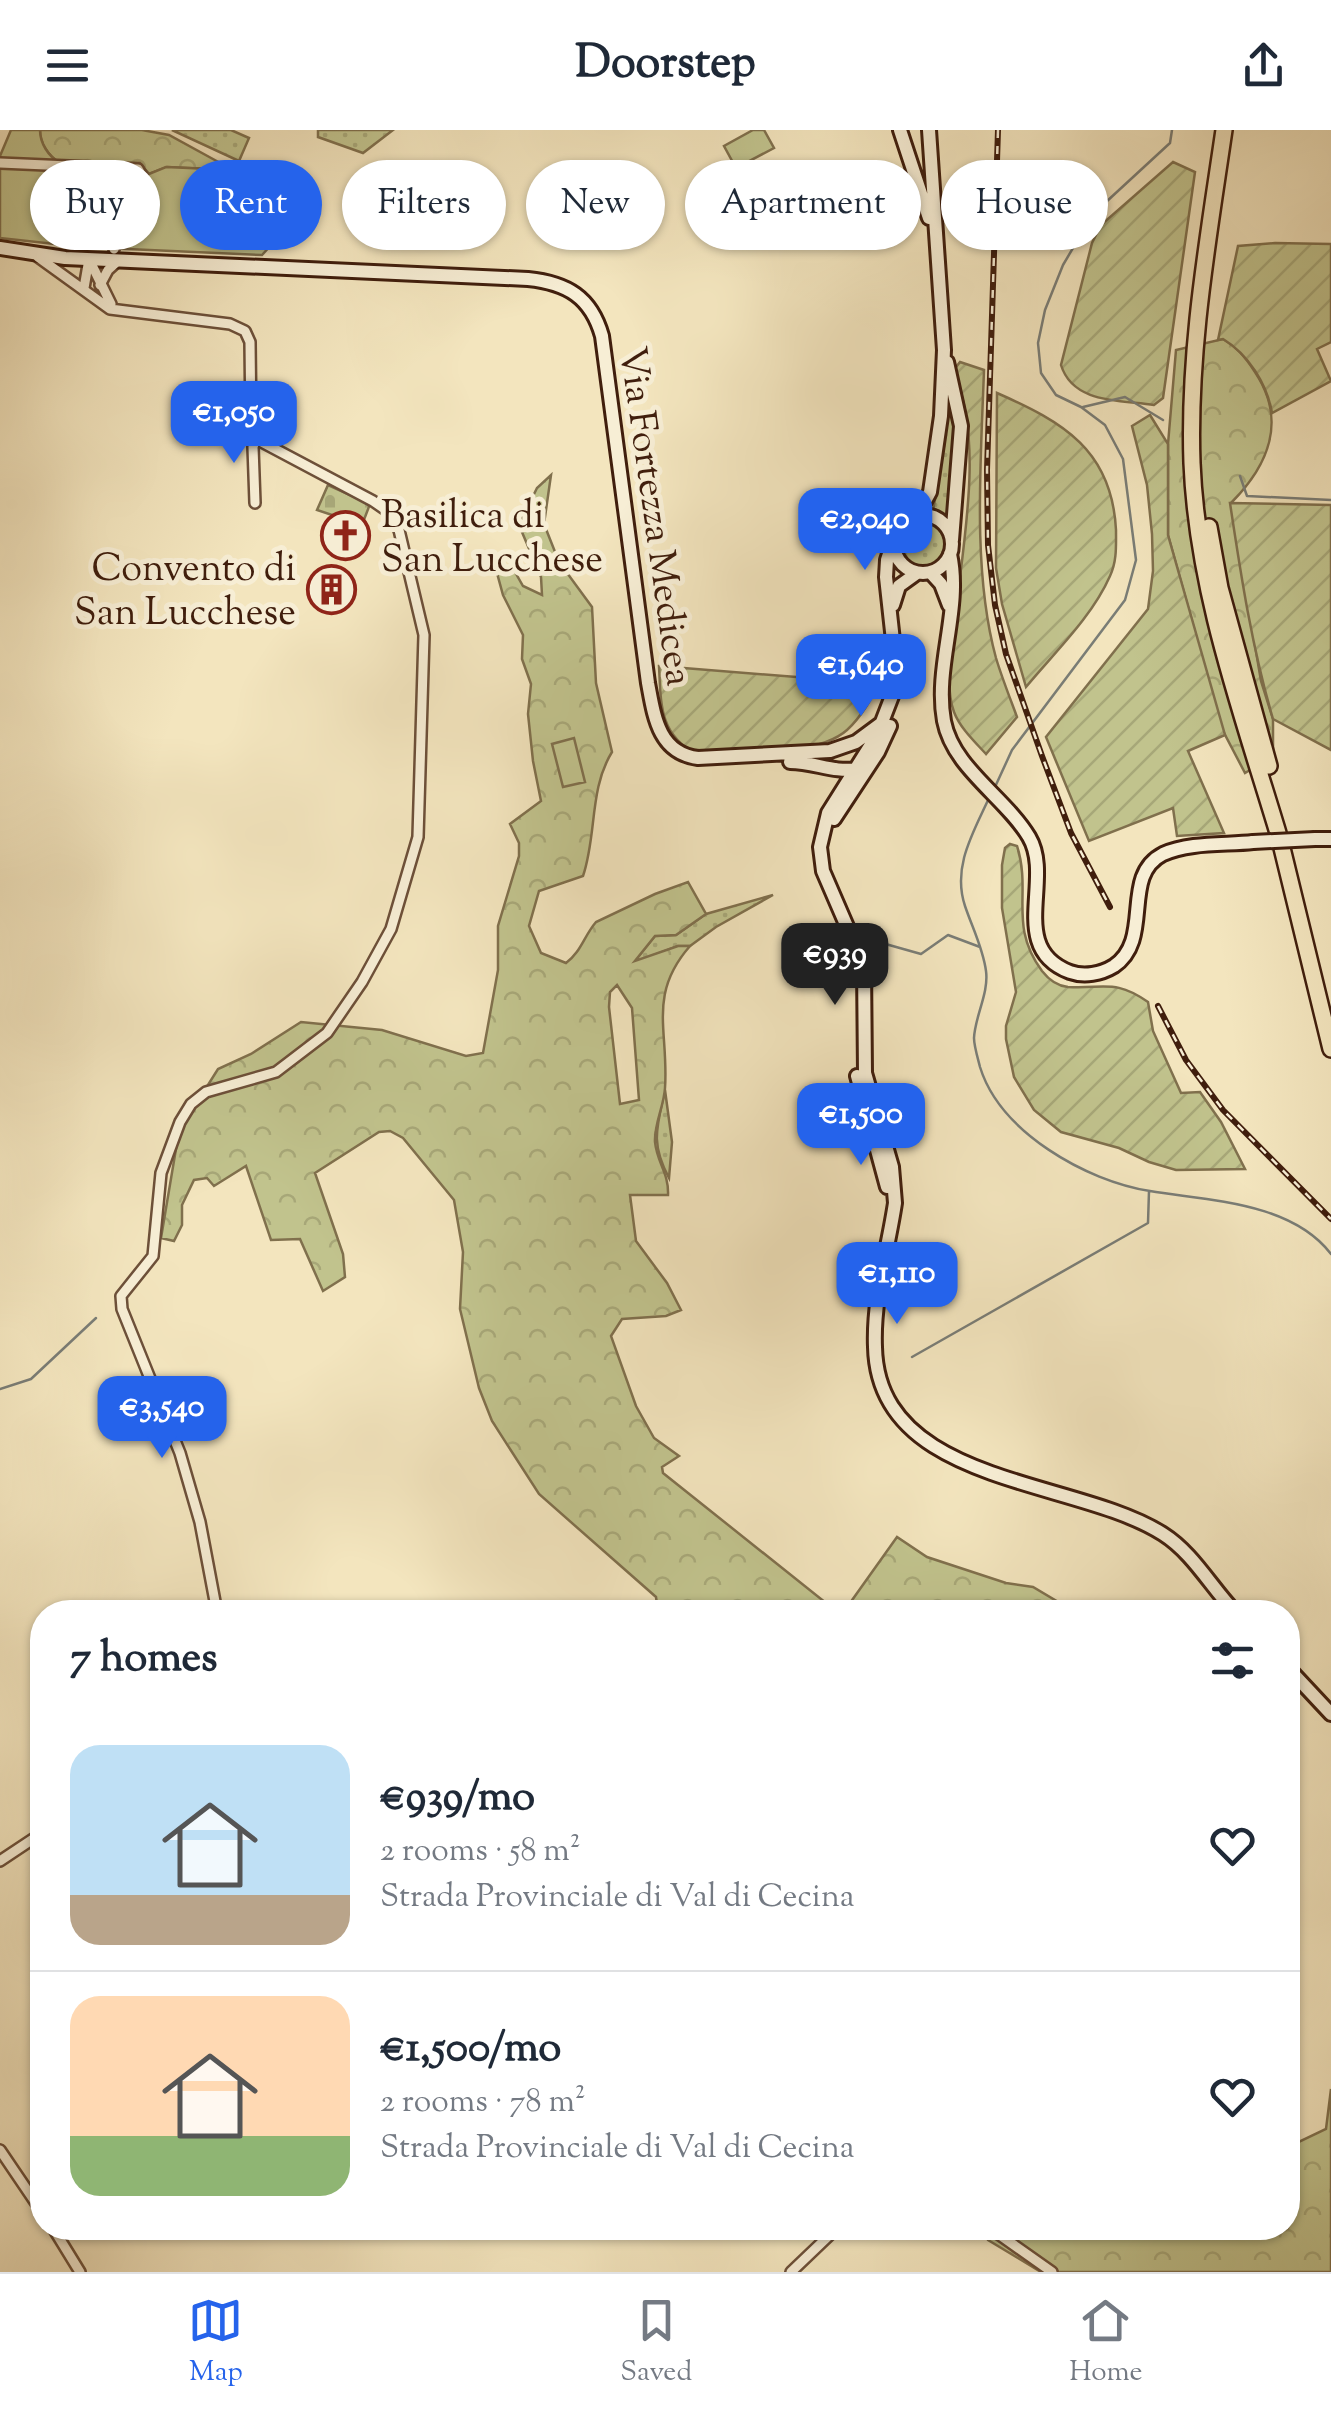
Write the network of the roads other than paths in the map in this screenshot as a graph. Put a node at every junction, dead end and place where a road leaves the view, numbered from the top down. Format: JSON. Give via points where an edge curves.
{"nodes":[{"id":1,"x":900,"y":130,"type":"edge"},
{"id":2,"x":929,"y":130,"type":"edge"},
{"id":3,"x":1224,"y":130,"type":"edge"},
{"id":4,"x":1234,"y":130,"type":"edge"},
{"id":5,"x":910,"y":160,"type":"edge"},
{"id":6,"x":0,"y":163,"type":"edge"},
{"id":7,"x":932,"y":176,"type":"junction"},
{"id":8,"x":921,"y":178,"type":"edge"},
{"id":9,"x":921,"y":194,"type":"edge"},
{"id":10,"x":0,"y":248,"type":"edge"},
{"id":11,"x":36,"y":255,"type":"junction"},
{"id":12,"x":116,"y":255,"type":"junction"},
{"id":13,"x":937,"y":258,"type":"junction"},
{"id":14,"x":89,"y":259,"type":"junction"},
{"id":15,"x":100,"y":285,"type":"junction"},
{"id":16,"x":84,"y":288,"type":"junction"},
{"id":17,"x":122,"y":311,"type":"junction"},
{"id":18,"x":944,"y":350,"type":"junction"},
{"id":19,"x":256,"y":439,"type":"junction"},
{"id":20,"x":255,"y":503,"type":"dead end"},
{"id":21,"x":910,"y":518,"type":"junction"},
{"id":22,"x":895,"y":536,"type":"junction"},
{"id":23,"x":951,"y":547,"type":"junction"},
{"id":24,"x":924,"y":573,"type":"junction"},
{"id":25,"x":950,"y":608,"type":"junction"},
{"id":26,"x":892,"y":613,"type":"junction"},
{"id":27,"x":885,"y":728,"type":"junction"},
{"id":28,"x":684,"y":756,"type":"junction"},
{"id":29,"x":828,"y":770,"type":"junction"},
{"id":30,"x":855,"y":770,"type":"junction"},
{"id":31,"x":840,"y":793,"type":"junction"},
{"id":32,"x":1284,"y":840,"type":"junction"},
{"id":33,"x":1331,"y":840,"type":"edge"},
{"id":34,"x":830,"y":886,"type":"junction"},
{"id":35,"x":848,"y":929,"type":"junction"},
{"id":36,"x":1331,"y":1008,"type":"edge"},
{"id":37,"x":1331,"y":1049,"type":"edge"},
{"id":38,"x":887,"y":1244,"type":"junction"},
{"id":39,"x":215,"y":1600,"type":"edge"},
{"id":40,"x":1219,"y":1600,"type":"edge"},
{"id":41,"x":1300,"y":1681,"type":"edge"},
{"id":42,"x":1331,"y":1714,"type":"edge"},
{"id":43,"x":30,"y":1841,"type":"edge"},
{"id":44,"x":0,"y":1861,"type":"edge"},
{"id":45,"x":0,"y":2150,"type":"edge"},
{"id":46,"x":30,"y":2194,"type":"edge"},
{"id":47,"x":60,"y":2240,"type":"edge"},
{"id":48,"x":824,"y":2240,"type":"edge"},
{"id":49,"x":1007,"y":2240,"type":"edge"},
{"id":50,"x":80,"y":2272,"type":"edge"},
{"id":51,"x":791,"y":2272,"type":"edge"},
{"id":52,"x":1052,"y":2272,"type":"edge"}],
"edges":[{"from":1,"to":5,"type":"main road"},
{"from":2,"to":7,"type":"main road"},
{"from":3,"to":32,"type":"highway","via":[[1195,342],[1192,464],[1209,592]]},
{"from":4,"to":32,"type":"highway","via":[[1204,342],[1202,462],[1220,588]]},
{"from":6,"to":12,"type":"street","via":[[138,168],[140,184]]},
{"from":7,"to":8,"type":"main road"},
{"from":7,"to":13,"type":"main road"},
{"from":9,"to":13,"type":"main road"},
{"from":10,"to":11,"type":"main road","name":"Via Fortezza Medicea"},
{"from":11,"to":14,"type":"main road","name":"Via Fortezza Medicea"},
{"from":11,"to":16,"type":"street"},
{"from":12,"to":14,"type":"main road","name":"Via Fortezza Medicea"},
{"from":12,"to":15,"type":"street"},
{"from":12,"to":28,"type":"main road","name":"Via Fortezza Medicea","via":[[528,279],[582,296],[599,324],[606,354],[654,712],[664,739]]},
{"from":13,"to":18,"type":"main road"},
{"from":14,"to":15,"type":"street"},
{"from":14,"to":16,"type":"street"},
{"from":15,"to":17,"type":"street"},
{"from":16,"to":17,"type":"street"},
{"from":17,"to":19,"type":"street","via":[[235,325],[246,333]]},
{"from":18,"to":21,"type":"main road","via":[[930,492]]},
{"from":18,"to":23,"type":"main road","via":[[961,426]]},
{"from":19,"to":20,"type":"street"},
{"from":19,"to":39,"type":"street","via":[[394,518],[424,635],[420,784],[418,838],[391,928],[362,982],[327,1033],[276,1072],[206,1092],[191,1104],[161,1173],[153,1256],[121,1296],[180,1452]]},
{"from":21,"to":22,"type":"main road"},
{"from":21,"to":23,"type":"main road","via":[[936,518],[949,531]]},
{"from":22,"to":24,"type":"main road","via":[[901,564]]},
{"from":22,"to":26,"type":"main road","via":[[886,568]]},
{"from":23,"to":24,"type":"main road","via":[[939,569]]},
{"from":23,"to":25,"type":"main road"},
{"from":24,"to":25,"type":"main road","via":[[941,584]]},
{"from":24,"to":26,"type":"main road","via":[[897,588]]},
{"from":25,"to":33,"type":"main road","bridge":true,"via":[[943,680],[947,732],[1032,843],[1033,920],[1037,939],[1056,963],[1098,974],[1123,959],[1135,938],[1143,874],[1162,854]]},
{"from":26,"to":27,"type":"main road","via":[[898,683]]},
{"from":27,"to":28,"type":"main road","via":[[826,752]]},
{"from":27,"to":30,"type":"main road"},
{"from":27,"to":34,"type":"main road","via":[[831,825]]},
{"from":28,"to":29,"type":"main road","via":[[705,764],[802,762]]},
{"from":29,"to":30,"type":"main road"},
{"from":29,"to":31,"type":"main road"},
{"from":30,"to":31,"type":"main road"},
{"from":31,"to":34,"type":"main road","via":[[821,837]]},
{"from":32,"to":36,"type":"highway"},
{"from":32,"to":37,"type":"highway"},
{"from":34,"to":35,"type":"main road"},
{"from":35,"to":38,"type":"main road","via":[[859,1087],[886,1182]]},
{"from":35,"to":38,"type":"main road","via":[[864,970],[867,1082],[894,1181]]},
{"from":38,"to":40,"type":"main road","via":[[875,1352],[887,1395],[906,1424],[968,1464],[1130,1515],[1167,1536]]},
{"from":41,"to":42,"type":"main road"},
{"from":43,"to":44,"type":"street"},
{"from":45,"to":46,"type":"street"},
{"from":47,"to":50,"type":"street"},
{"from":48,"to":51,"type":"street"},
{"from":49,"to":52,"type":"street"}]}
